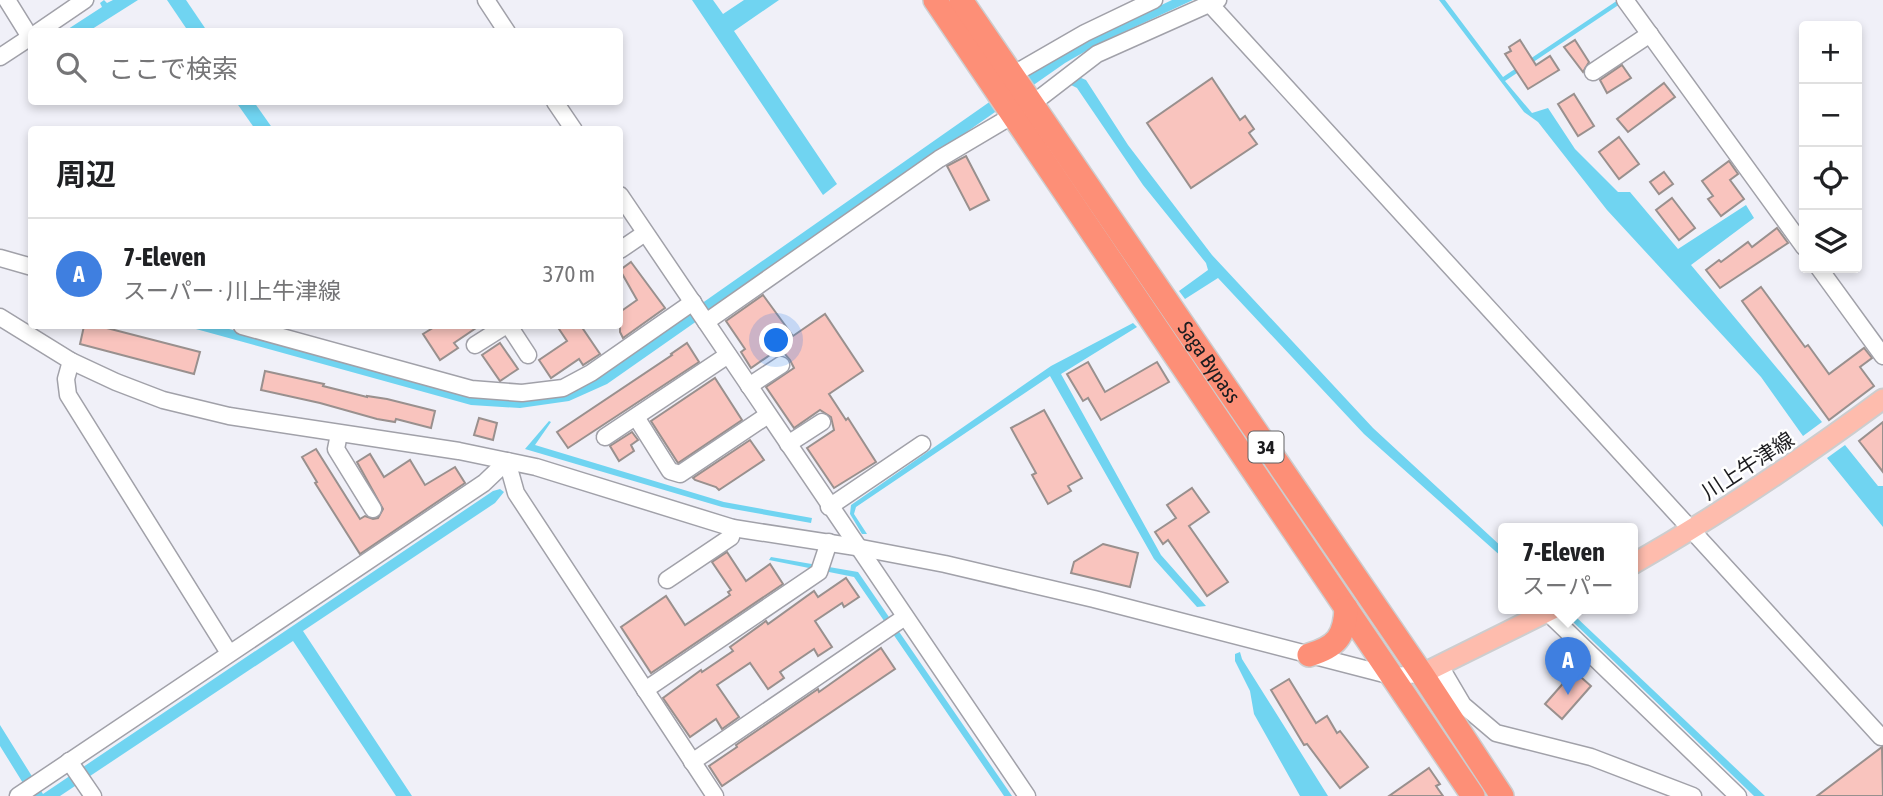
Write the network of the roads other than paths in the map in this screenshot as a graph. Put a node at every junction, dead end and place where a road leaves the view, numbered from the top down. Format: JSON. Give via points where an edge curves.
{"nodes":[{"id":1,"x":7,"y":0,"type":"edge"},
{"id":2,"x":86,"y":0,"type":"edge"},
{"id":3,"x":486,"y":0,"type":"edge"},
{"id":4,"x":935,"y":0,"type":"edge"},
{"id":5,"x":961,"y":0,"type":"edge"},
{"id":6,"x":1154,"y":0,"type":"edge"},
{"id":7,"x":1214,"y":2,"type":"edge"},
{"id":8,"x":1627,"y":3,"type":"edge"},
{"id":9,"x":28,"y":28,"type":"edge"},
{"id":10,"x":44,"y":28,"type":"edge"},
{"id":11,"x":504,"y":28,"type":"edge"},
{"id":12,"x":1650,"y":34,"type":"junction"},
{"id":13,"x":28,"y":38,"type":"edge"},
{"id":14,"x":0,"y":57,"type":"edge"},
{"id":15,"x":1593,"y":72,"type":"dead end"},
{"id":16,"x":1008,"y":81,"type":"junction"},
{"id":17,"x":557,"y":105,"type":"edge"},
{"id":18,"x":1021,"y":107,"type":"junction"},
{"id":19,"x":571,"y":126,"type":"edge"},
{"id":20,"x":623,"y":200,"type":"edge"},
{"id":21,"x":645,"y":233,"type":"junction"},
{"id":22,"x":1799,"y":240,"type":"edge"},
{"id":23,"x":623,"y":248,"type":"edge"},
{"id":24,"x":0,"y":258,"type":"edge"},
{"id":25,"x":28,"y":266,"type":"edge"},
{"id":26,"x":1823,"y":273,"type":"edge"},
{"id":27,"x":693,"y":302,"type":"junction"},
{"id":28,"x":0,"y":317,"type":"edge"},
{"id":29,"x":706,"y":322,"type":"junction"},
{"id":30,"x":253,"y":329,"type":"edge"},
{"id":31,"x":502,"y":329,"type":"edge"},
{"id":32,"x":509,"y":329,"type":"edge"},
{"id":33,"x":475,"y":345,"type":"dead end"},
{"id":34,"x":528,"y":355,"type":"dead end"},
{"id":35,"x":728,"y":355,"type":"junction"},
{"id":36,"x":1883,"y":356,"type":"edge"},
{"id":37,"x":71,"y":361,"type":"junction"},
{"id":38,"x":780,"y":365,"type":"dead end"},
{"id":39,"x":749,"y":386,"type":"junction"},
{"id":40,"x":1883,"y":399,"type":"edge"},
{"id":41,"x":768,"y":415,"type":"junction"},
{"id":42,"x":635,"y":417,"type":"junction"},
{"id":43,"x":822,"y":422,"type":"dead end"},
{"id":44,"x":339,"y":434,"type":"junction"},
{"id":45,"x":606,"y":437,"type":"dead end"},
{"id":46,"x":788,"y":444,"type":"junction"},
{"id":47,"x":922,"y":444,"type":"dead end"},
{"id":48,"x":507,"y":461,"type":"junction"},
{"id":49,"x":829,"y":506,"type":"junction"},
{"id":50,"x":373,"y":509,"type":"dead end"},
{"id":51,"x":733,"y":528,"type":"junction"},
{"id":52,"x":1693,"y":530,"type":"junction"},
{"id":53,"x":829,"y":542,"type":"junction"},
{"id":54,"x":856,"y":547,"type":"junction"},
{"id":55,"x":1638,"y":561,"type":"edge"},
{"id":56,"x":667,"y":580,"type":"dead end"},
{"id":57,"x":1346,"y":608,"type":"junction"},
{"id":58,"x":1544,"y":614,"type":"edge"},
{"id":59,"x":1553,"y":614,"type":"edge"},
{"id":60,"x":905,"y":617,"type":"junction"},
{"id":61,"x":229,"y":653,"type":"junction"},
{"id":62,"x":1309,"y":655,"type":"junction"},
{"id":63,"x":1431,"y":670,"type":"junction"},
{"id":64,"x":1392,"y":676,"type":"junction"},
{"id":65,"x":645,"y":690,"type":"junction"},
{"id":66,"x":1881,"y":737,"type":"edge"},
{"id":67,"x":69,"y":761,"type":"junction"},
{"id":68,"x":692,"y":762,"type":"junction"},
{"id":69,"x":90,"y":791,"type":"edge"},
{"id":70,"x":20,"y":795,"type":"edge"},
{"id":71,"x":715,"y":796,"type":"edge"},
{"id":72,"x":1027,"y":796,"type":"edge"},
{"id":73,"x":1473,"y":796,"type":"edge"},
{"id":74,"x":1502,"y":796,"type":"edge"},
{"id":75,"x":1693,"y":796,"type":"edge"},
{"id":76,"x":1738,"y":796,"type":"edge"}],
"edges":[{"from":1,"to":9,"type":"street"},
{"from":2,"to":10,"type":"street"},
{"from":3,"to":11,"type":"street"},
{"from":4,"to":16,"type":"highway","name":"Saga Bypass","number":"34"},
{"from":5,"to":16,"type":"highway","name":"Saga Bypass","number":"34"},
{"from":6,"to":16,"type":"street","via":[[1085,33]]},
{"from":7,"to":18,"type":"street","via":[[1097,54]]},
{"from":7,"to":52,"type":"street"},
{"from":8,"to":12,"type":"street"},
{"from":12,"to":15,"type":"street"},
{"from":12,"to":22,"type":"street"},
{"from":13,"to":14,"type":"street"},
{"from":16,"to":18,"type":"highway","name":"Saga Bypass","number":"34"},
{"from":17,"to":19,"type":"street"},
{"from":18,"to":29,"type":"street"},
{"from":18,"to":57,"type":"highway","name":"Saga Bypass","number":"34"},
{"from":18,"to":63,"type":"highway","name":"Saga Bypass","number":"34"},
{"from":20,"to":21,"type":"street"},
{"from":21,"to":23,"type":"street"},
{"from":21,"to":27,"type":"street"},
{"from":24,"to":25,"type":"street"},
{"from":26,"to":36,"type":"street"},
{"from":27,"to":29,"type":"street"},
{"from":27,"to":30,"type":"street","via":[[563,388],[522,393],[471,389]]},
{"from":28,"to":37,"type":"street"},
{"from":29,"to":35,"type":"street"},
{"from":31,"to":33,"type":"street"},
{"from":32,"to":34,"type":"street"},
{"from":35,"to":39,"type":"street"},
{"from":35,"to":42,"type":"street"},
{"from":37,"to":44,"type":"street","via":[[163,400]]},
{"from":37,"to":61,"type":"street","via":[[68,395]]},
{"from":38,"to":39,"type":"street"},
{"from":39,"to":41,"type":"street"},
{"from":40,"to":52,"type":"main road","name":"川上牛津線","via":[[1804,458]]},
{"from":41,"to":42,"type":"street","via":[[680,474],[670,471]]},
{"from":41,"to":46,"type":"street"},
{"from":42,"to":45,"type":"street"},
{"from":43,"to":46,"type":"street"},
{"from":44,"to":48,"type":"street"},
{"from":44,"to":50,"type":"street","via":[[336,449]]},
{"from":46,"to":49,"type":"street"},
{"from":47,"to":49,"type":"street"},
{"from":48,"to":51,"type":"street"},
{"from":48,"to":61,"type":"street","via":[[484,483]]},
{"from":48,"to":65,"type":"street","via":[[516,493]]},
{"from":49,"to":54,"type":"street"},
{"from":51,"to":53,"type":"street"},
{"from":51,"to":56,"type":"street","via":[[731,537]]},
{"from":52,"to":55,"type":"main road","name":"川上牛津線"},
{"from":52,"to":66,"type":"street"},
{"from":53,"to":54,"type":"street"},
{"from":53,"to":65,"type":"street","via":[[821,565]]},
{"from":54,"to":60,"type":"street"},
{"from":54,"to":62,"type":"street","via":[[1081,596]]},
{"from":57,"to":62,"type":"highway","via":[[1339,639]]},
{"from":57,"to":64,"type":"highway","name":"Saga Bypass","number":"34"},
{"from":58,"to":63,"type":"main road"},
{"from":59,"to":76,"type":"street"},
{"from":60,"to":68,"type":"street"},
{"from":60,"to":72,"type":"street"},
{"from":61,"to":67,"type":"street"},
{"from":62,"to":64,"type":"street"},
{"from":63,"to":64,"type":"street"},
{"from":63,"to":74,"type":"highway","name":"Saga Bypass","number":"34"},
{"from":63,"to":75,"type":"street","via":[[1496,733],[1591,757]]},
{"from":64,"to":73,"type":"highway","name":"Saga Bypass","number":"34"},
{"from":65,"to":68,"type":"street"},
{"from":67,"to":69,"type":"street"},
{"from":67,"to":70,"type":"street"},
{"from":68,"to":71,"type":"street"}]}
